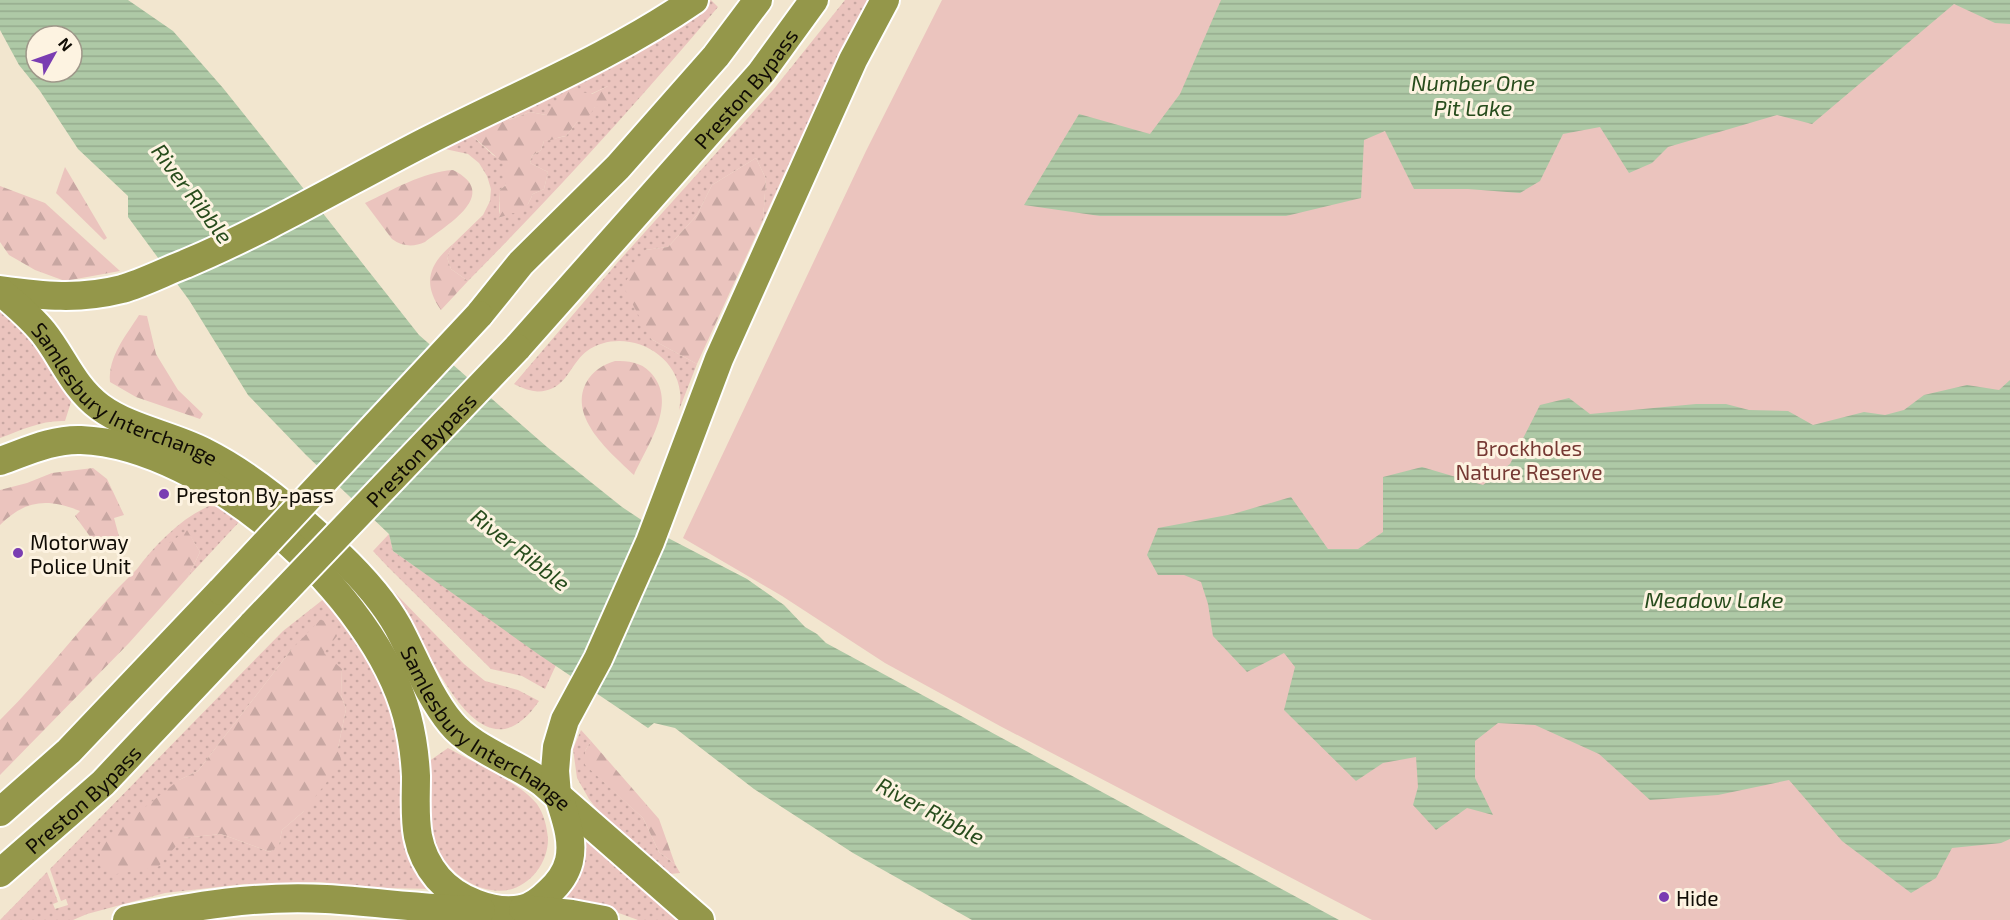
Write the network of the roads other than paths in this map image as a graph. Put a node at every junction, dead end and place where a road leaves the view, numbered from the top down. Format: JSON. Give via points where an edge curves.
{"nodes":[{"id":1,"x":694,"y":0,"type":"edge"},
{"id":2,"x":758,"y":0,"type":"edge"},
{"id":3,"x":814,"y":0,"type":"edge"},
{"id":4,"x":885,"y":0,"type":"edge"},
{"id":5,"x":0,"y":290,"type":"edge"},
{"id":6,"x":0,"y":461,"type":"edge"},
{"id":7,"x":558,"y":796,"type":"junction"},
{"id":8,"x":0,"y":812,"type":"edge"},
{"id":9,"x":0,"y":873,"type":"edge"},
{"id":10,"x":325,"y":899,"type":"junction"},
{"id":11,"x":515,"y":909,"type":"junction"},
{"id":12,"x":127,"y":920,"type":"edge"},
{"id":13,"x":423,"y":920,"type":"edge"},
{"id":14,"x":604,"y":920,"type":"edge"},
{"id":15,"x":700,"y":920,"type":"edge"}],
"edges":[{"from":1,"to":5,"type":"highway","via":[[628,42],[424,142],[269,226],[140,282],[101,293],[50,297]]},
{"from":2,"to":8,"type":"highway","name":"Preston Bypass","bridge":true,"via":[[716,56],[618,167],[521,263],[479,315],[69,751]]},
{"from":3,"to":9,"type":"highway","name":"Preston Bypass","bridge":true,"via":[[761,73],[517,348],[104,783]]},
{"from":4,"to":7,"type":"highway","via":[[853,60],[719,359],[650,542],[598,659],[565,720],[557,747]]},
{"from":5,"to":7,"type":"highway","name":"Samlesbury Interchange","via":[[30,316],[74,382],[98,406],[124,421],[207,453],[304,522],[379,599],[451,723],[471,741],[526,771]]},
{"from":6,"to":11,"type":"highway","name":"Samlesbury Interchange","via":[[60,441],[127,447],[201,480],[281,534],[359,619],[395,682],[412,742],[416,833],[429,867],[451,891],[478,903]]},
{"from":7,"to":11,"type":"highway","name":"Samlesbury Interchange","via":[[570,836],[569,862],[554,887],[536,903]]},
{"from":7,"to":15,"type":"highway"},
{"from":10,"to":11,"type":"highway","via":[[448,910]]},
{"from":10,"to":12,"type":"highway","via":[[223,903]]},
{"from":10,"to":13,"type":"highway"},
{"from":11,"to":14,"type":"highway"}]}
